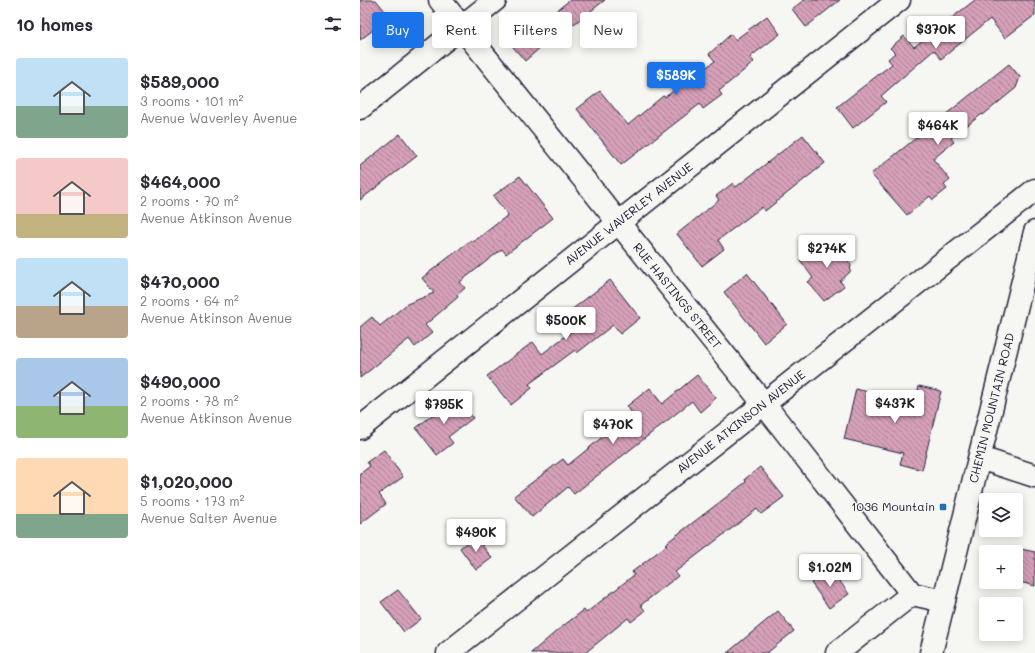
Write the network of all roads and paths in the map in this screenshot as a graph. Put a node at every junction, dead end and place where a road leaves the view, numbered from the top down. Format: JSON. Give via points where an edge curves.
{"nodes":[{"id":1,"x":440,"y":0,"type":"edge"},
{"id":2,"x":495,"y":0,"type":"edge"},
{"id":3,"x":899,"y":0,"type":"edge"},
{"id":4,"x":450,"y":12,"type":"edge"},
{"id":5,"x":480,"y":12,"type":"edge"},
{"id":6,"x":435,"y":48,"type":"edge"},
{"id":7,"x":480,"y":48,"type":"edge"},
{"id":8,"x":360,"y":108,"type":"edge"},
{"id":9,"x":1035,"y":190,"type":"edge"},
{"id":10,"x":618,"y":222,"type":"junction"},
{"id":11,"x":1035,"y":232,"type":"edge"},
{"id":12,"x":764,"y":404,"type":"junction"},
{"id":13,"x":360,"y":428,"type":"edge"},
{"id":14,"x":980,"y":458,"type":"junction"},
{"id":15,"x":1035,"y":476,"type":"edge"},
{"id":16,"x":912,"y":594,"type":"junction"},
{"id":17,"x":944,"y":601,"type":"junction"},
{"id":18,"x":448,"y":653,"type":"edge"},
{"id":19,"x":837,"y":653,"type":"edge"},
{"id":20,"x":931,"y":653,"type":"edge"}],
"edges":[{"from":1,"to":4,"type":"street","name":"RUE HASTINGS STREET"},
{"from":2,"to":5,"type":"street"},
{"from":3,"to":10,"type":"street","name":"AVENUE WAVERLEY AVENUE"},
{"from":6,"to":8,"type":"street"},
{"from":7,"to":10,"type":"street","name":"RUE HASTINGS STREET"},
{"from":9,"to":12,"type":"street","name":"AVENUE ATKINSON AVENUE"},
{"from":10,"to":12,"type":"street","name":"RUE HASTINGS STREET"},
{"from":10,"to":13,"type":"street","name":"AVENUE WAVERLEY AVENUE"},
{"from":11,"to":14,"type":"street","name":"CHEMIN MOUNTAIN ROAD"},
{"from":12,"to":16,"type":"street","name":"RUE HASTINGS STREET"},
{"from":12,"to":18,"type":"street","name":"AVENUE ATKINSON AVENUE"},
{"from":14,"to":15,"type":"street"},
{"from":14,"to":17,"type":"street","name":"CHEMIN MOUNTAIN ROAD"},
{"from":16,"to":17,"type":"street"},
{"from":16,"to":19,"type":"street"},
{"from":17,"to":20,"type":"street","name":"CHEMIN MOUNTAIN ROAD"}]}
